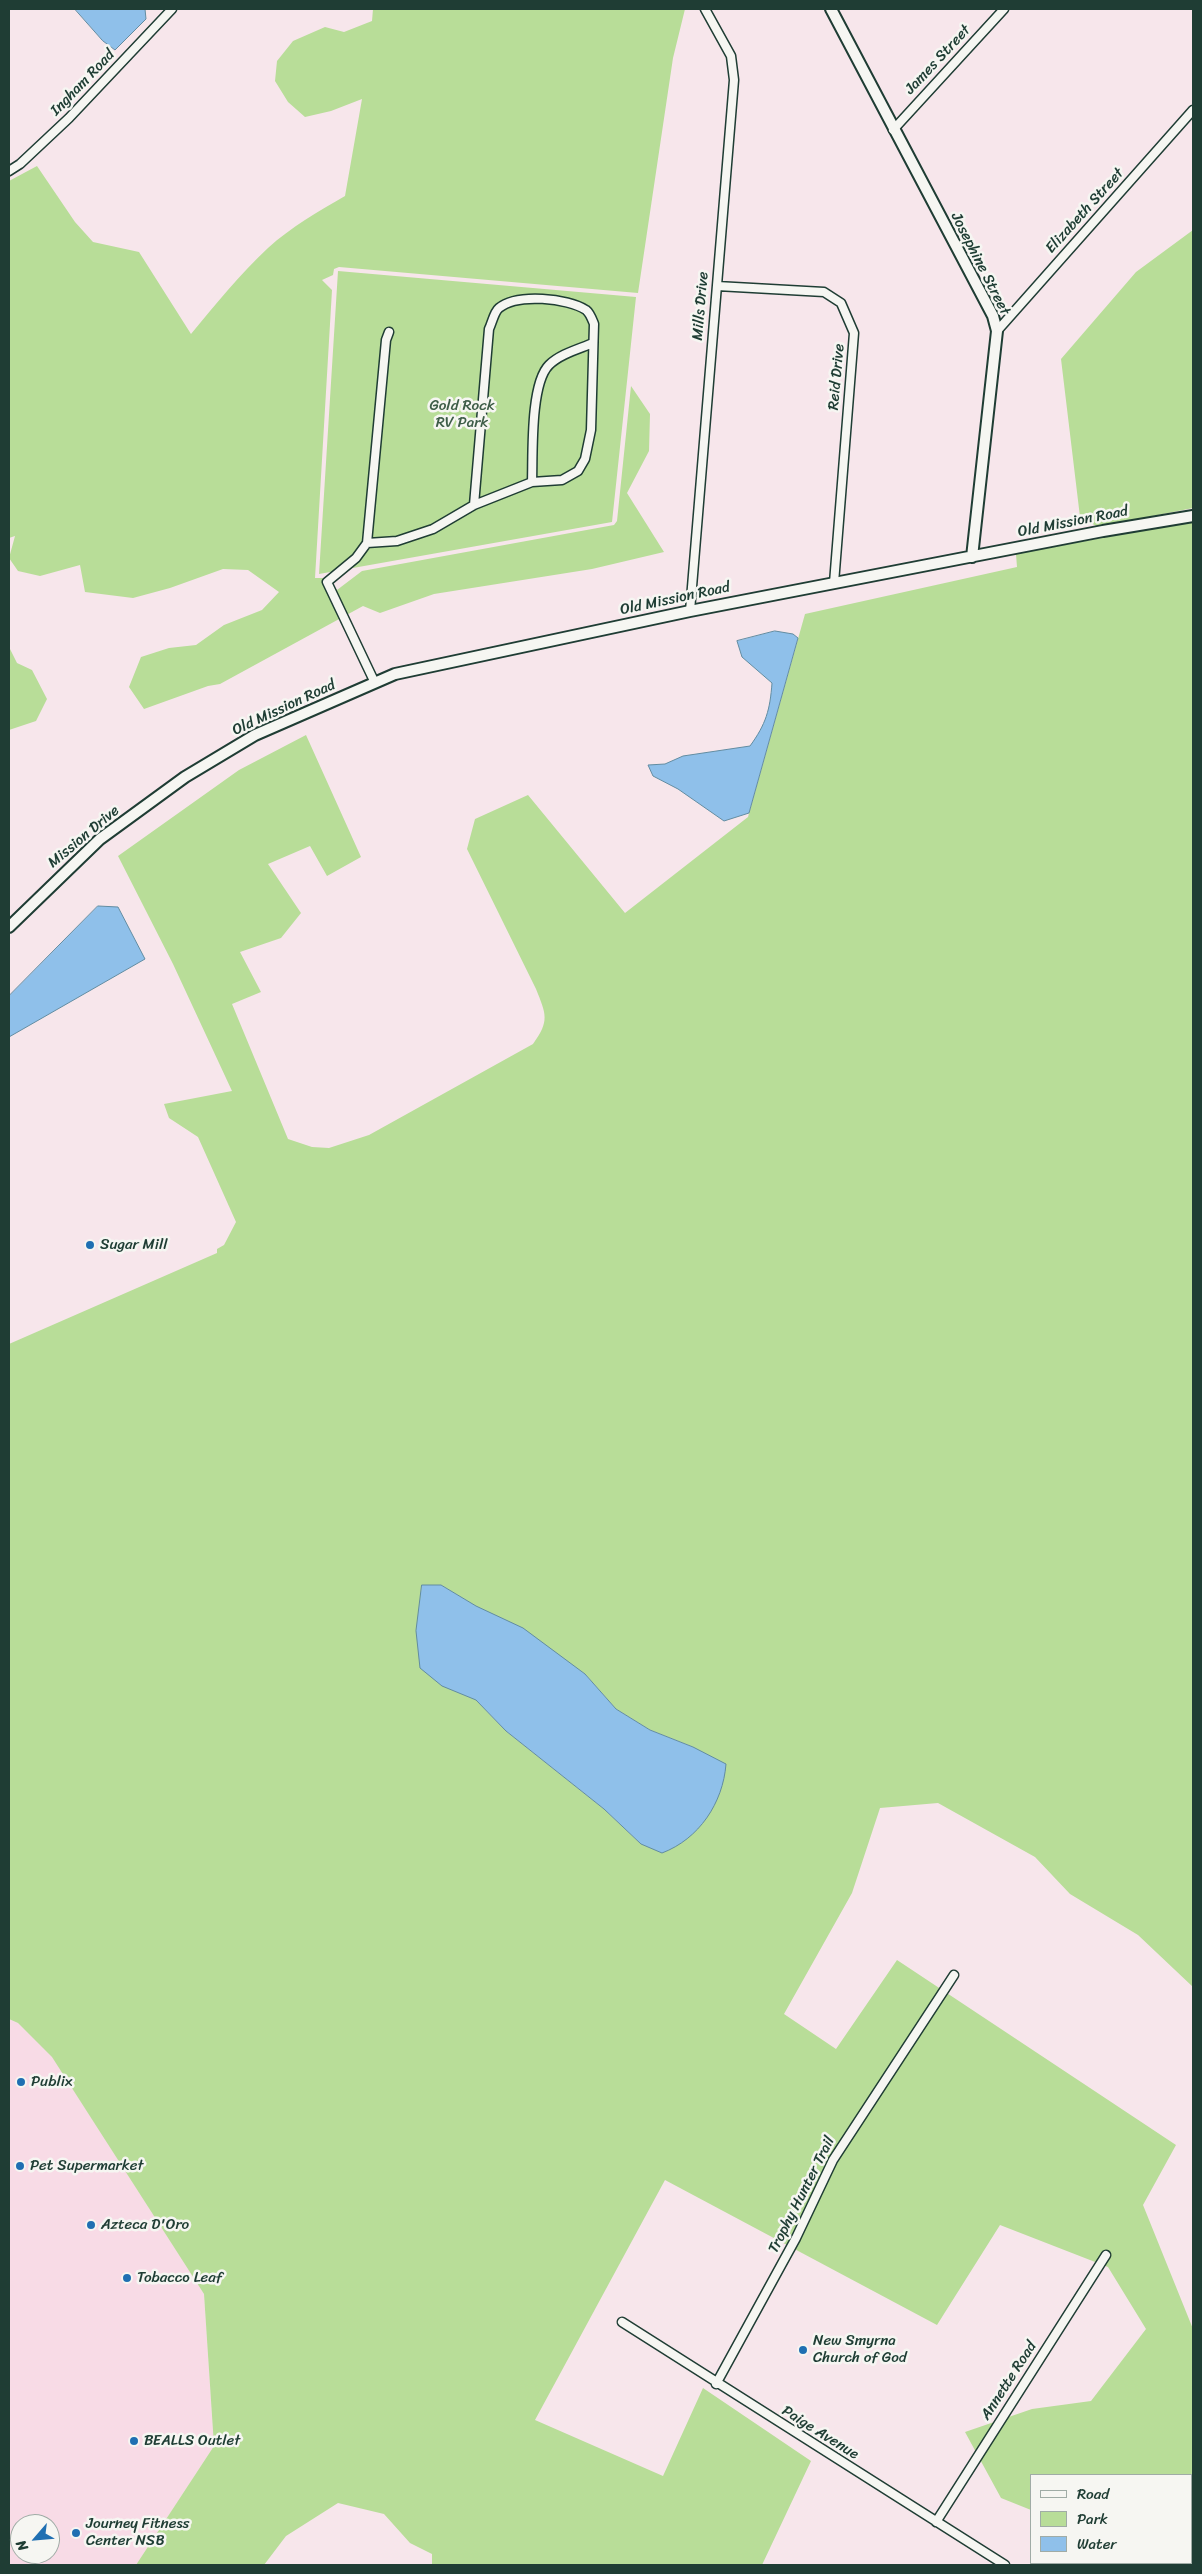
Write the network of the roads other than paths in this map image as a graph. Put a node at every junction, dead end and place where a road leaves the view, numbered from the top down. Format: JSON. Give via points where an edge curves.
{"nodes":[{"id":1,"x":172,"y":9,"type":"edge"},
{"id":2,"x":705,"y":9,"type":"edge"},
{"id":3,"x":831,"y":9,"type":"edge"},
{"id":4,"x":1004,"y":9,"type":"edge"},
{"id":5,"x":1193,"y":110,"type":"edge"},
{"id":6,"x":893,"y":130,"type":"junction"},
{"id":7,"x":9,"y":171,"type":"edge"},
{"id":8,"x":717,"y":286,"type":"junction"},
{"id":9,"x":997,"y":330,"type":"junction"},
{"id":10,"x":389,"y":332,"type":"dead end"},
{"id":11,"x":593,"y":343,"type":"junction"},
{"id":12,"x":532,"y":482,"type":"junction"},
{"id":13,"x":474,"y":505,"type":"junction"},
{"id":14,"x":1193,"y":516,"type":"edge"},
{"id":15,"x":367,"y":543,"type":"junction"},
{"id":16,"x":972,"y":557,"type":"junction"},
{"id":17,"x":834,"y":583,"type":"junction"},
{"id":18,"x":690,"y":611,"type":"junction"},
{"id":19,"x":375,"y":683,"type":"junction"},
{"id":20,"x":185,"y":777,"type":"joint"},
{"id":21,"x":9,"y":927,"type":"edge"},
{"id":22,"x":954,"y":1975,"type":"dead end"},
{"id":23,"x":1106,"y":2255,"type":"dead end"},
{"id":24,"x":622,"y":2322,"type":"dead end"},
{"id":25,"x":716,"y":2384,"type":"junction"},
{"id":26,"x":936,"y":2522,"type":"junction"},
{"id":27,"x":1006,"y":2565,"type":"edge"}],
"edges":[{"from":1,"to":7,"type":"street","name":"Ingham Road","via":[[69,118]]},
{"from":2,"to":8,"type":"street","name":"Mills Drive","via":[[731,56],[734,80]]},
{"from":3,"to":6,"type":"street","name":"Josephine Street"},
{"from":4,"to":6,"type":"street","name":"James Street"},
{"from":5,"to":9,"type":"street","name":"Elizabeth Street"},
{"from":6,"to":9,"type":"street","name":"Josephine Street","via":[[993,316]]},
{"from":8,"to":17,"type":"street","name":"Reid Drive","via":[[824,292],[841,303],[854,333]]},
{"from":8,"to":18,"type":"street","name":"Mills Drive"},
{"from":9,"to":16,"type":"street","name":"Josephine Street"},
{"from":10,"to":15,"type":"street"},
{"from":11,"to":12,"type":"street","via":[[564,355],[549,365],[540,377],[536,396]]},
{"from":11,"to":12,"type":"street","via":[[591,430],[585,459],[578,471],[562,480]]},
{"from":11,"to":13,"type":"street","via":[[594,324],[588,312],[570,303],[512,300],[498,309],[489,329]]},
{"from":12,"to":13,"type":"street"},
{"from":13,"to":15,"type":"street","via":[[433,529],[397,541]]},
{"from":14,"to":16,"type":"street","name":"Old Mission Road"},
{"from":15,"to":19,"type":"street","via":[[356,558],[327,582]]},
{"from":16,"to":17,"type":"street","name":"Old Mission Road"},
{"from":17,"to":18,"type":"street","name":"Old Mission Road"},
{"from":18,"to":19,"type":"street","name":"Old Mission Road","via":[[395,674]]},
{"from":19,"to":20,"type":"street","name":"Old Mission Road","via":[[255,735]]},
{"from":20,"to":21,"type":"street","name":"Mission Drive","via":[[100,839]]},
{"from":22,"to":25,"type":"street","name":"Trophy Hunter Trail","via":[[833,2160],[796,2238]]},
{"from":23,"to":26,"type":"street","name":"Annette Road"},
{"from":24,"to":25,"type":"street","name":"Paige Avenue"},
{"from":25,"to":26,"type":"street","name":"Paige Avenue"},
{"from":26,"to":27,"type":"street","name":"Paige Avenue"}]}
